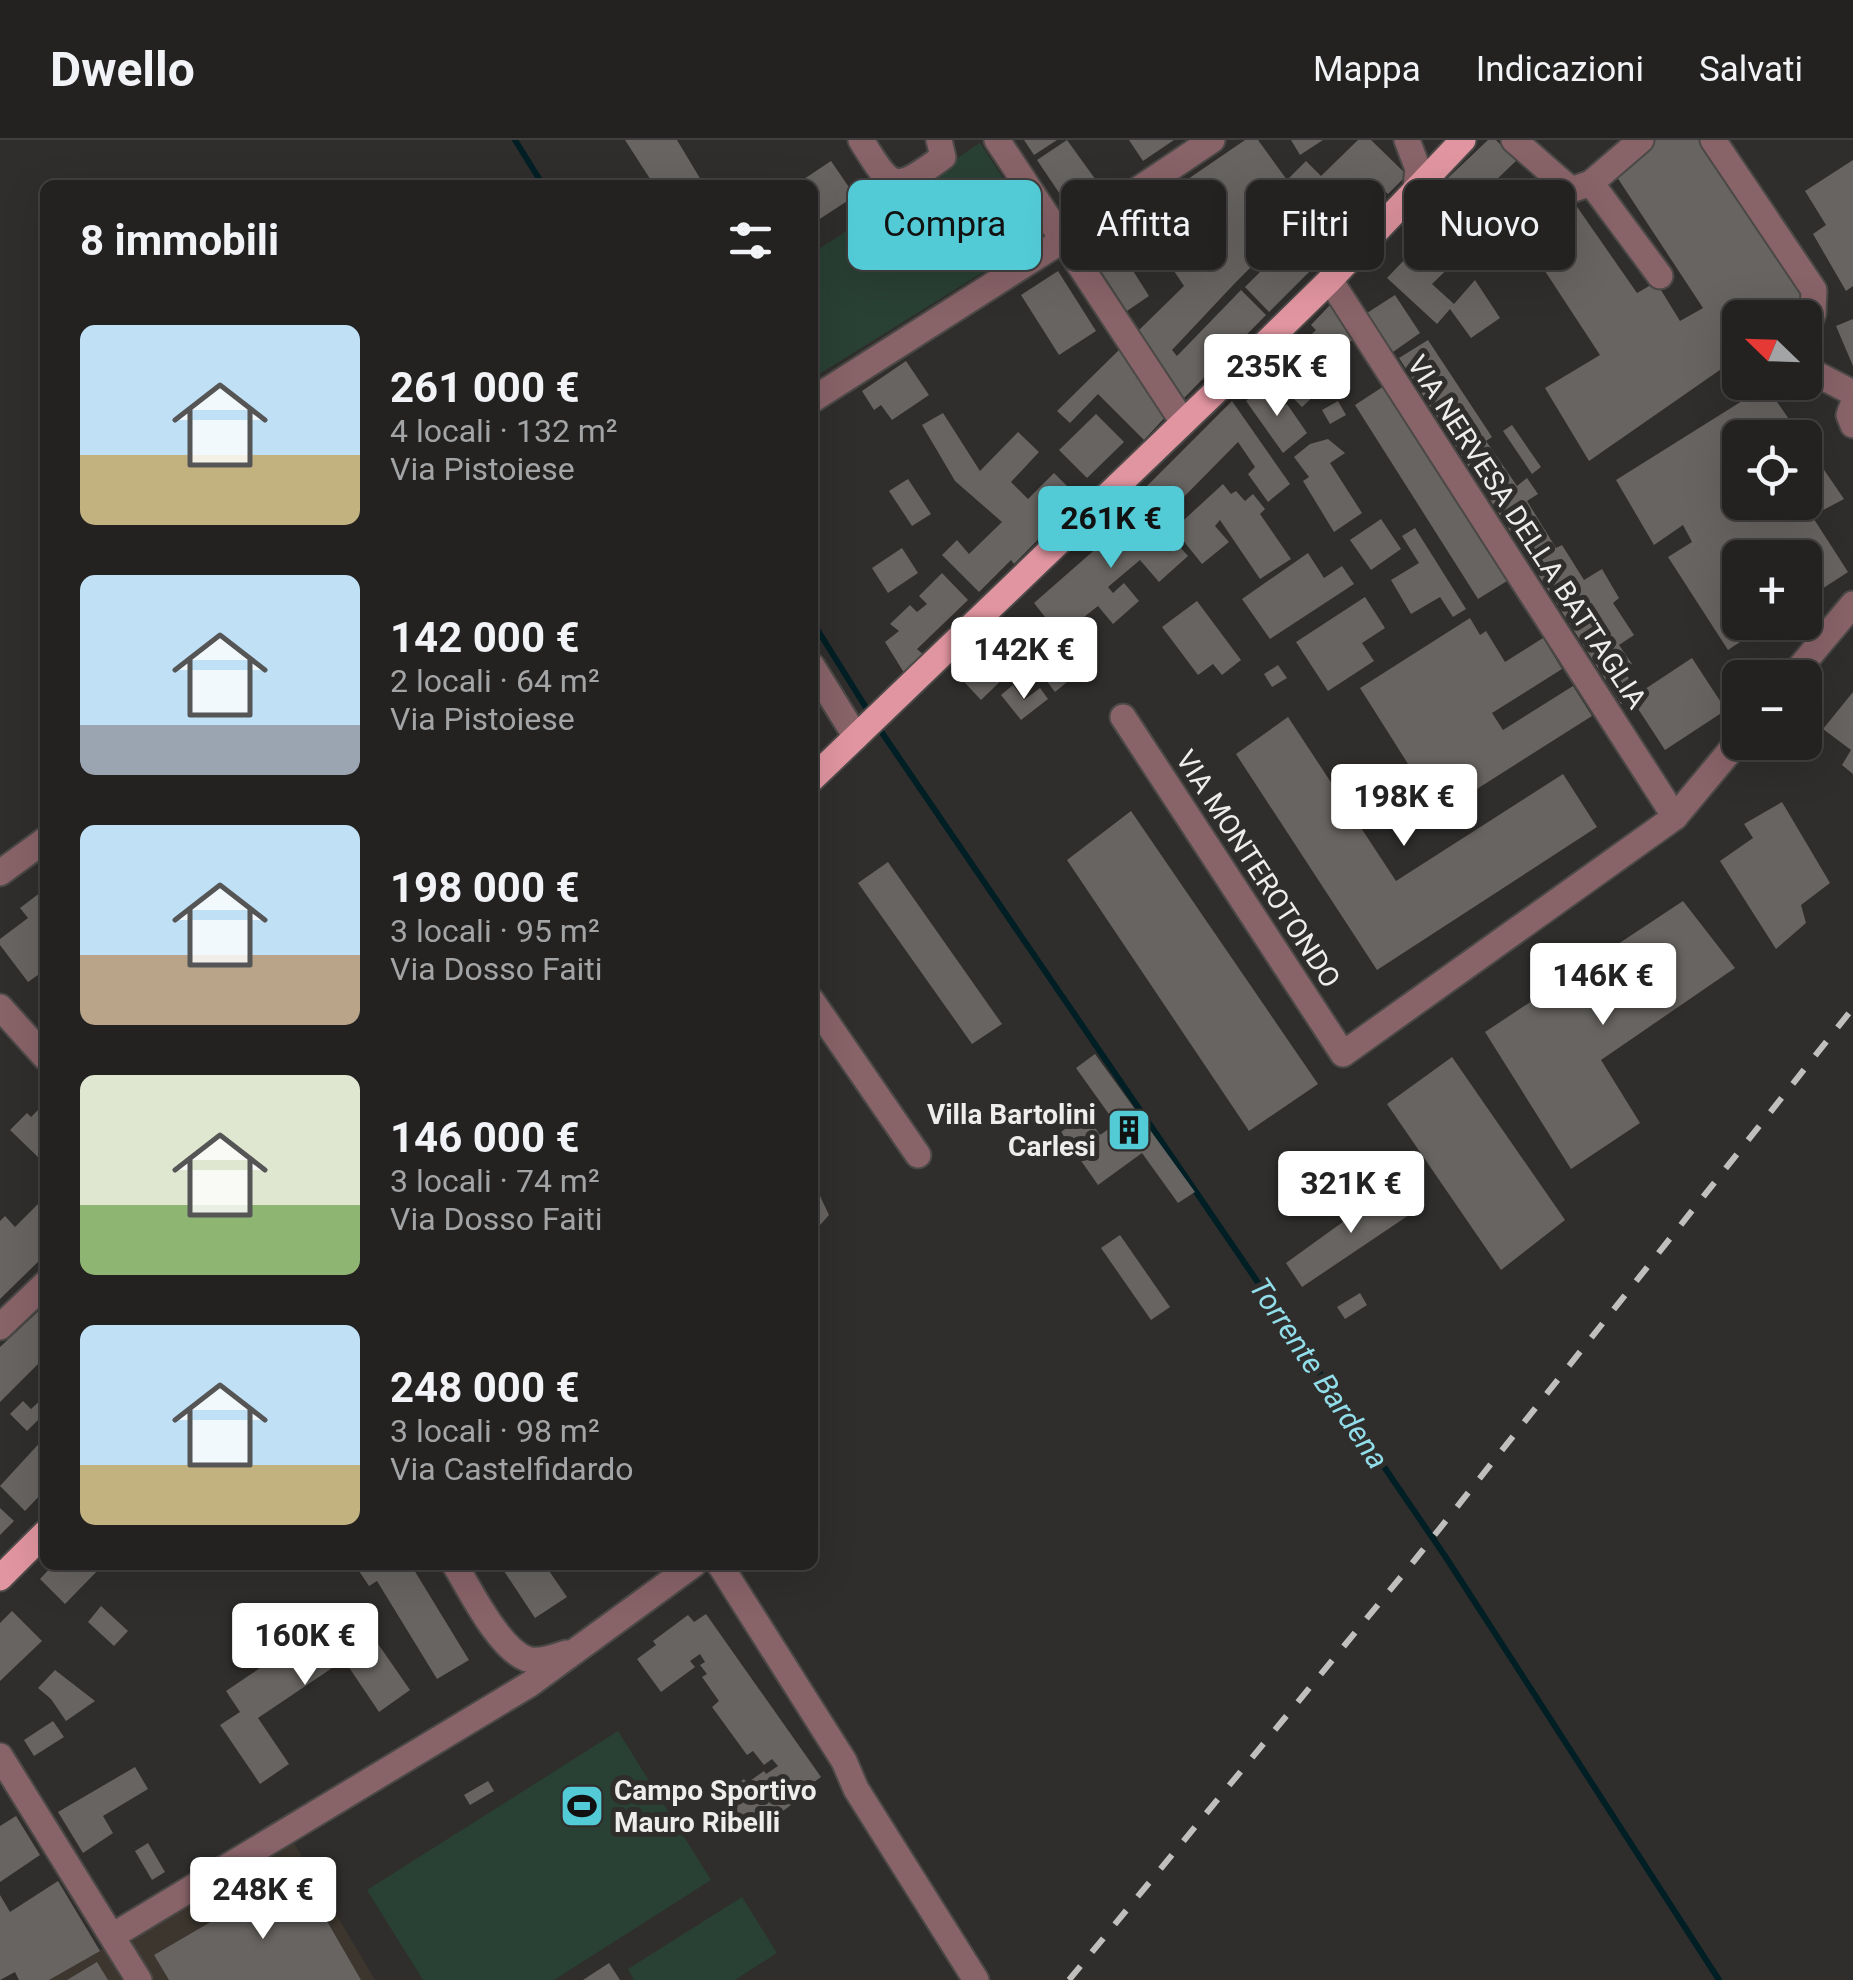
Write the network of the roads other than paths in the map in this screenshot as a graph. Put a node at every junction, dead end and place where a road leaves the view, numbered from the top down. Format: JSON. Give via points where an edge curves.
{"nodes":[{"id":1,"x":860,"y":140,"type":"edge"},
{"id":2,"x":996,"y":140,"type":"edge"},
{"id":3,"x":1212,"y":140,"type":"edge"},
{"id":4,"x":1407,"y":140,"type":"edge"},
{"id":5,"x":1463,"y":140,"type":"edge"},
{"id":6,"x":1514,"y":140,"type":"edge"},
{"id":7,"x":1641,"y":140,"type":"edge"},
{"id":8,"x":1713,"y":140,"type":"edge"},
{"id":9,"x":945,"y":142,"type":"edge"},
{"id":10,"x":1152,"y":180,"type":"edge"},
{"id":11,"x":1417,"y":180,"type":"edge"},
{"id":12,"x":1424,"y":180,"type":"edge"},
{"id":13,"x":1591,"y":183,"type":"junction"},
{"id":14,"x":1404,"y":201,"type":"edge"},
{"id":15,"x":1061,"y":237,"type":"edge"},
{"id":16,"x":1061,"y":241,"type":"edge"},
{"id":17,"x":1083,"y":270,"type":"edge"},
{"id":18,"x":1660,"y":276,"type":"dead end"},
{"id":19,"x":1330,"y":280,"type":"junction"},
{"id":20,"x":1814,"y":300,"type":"edge"},
{"id":21,"x":1822,"y":377,"type":"edge"},
{"id":22,"x":1853,"y":393,"type":"edge"},
{"id":23,"x":818,"y":396,"type":"edge"},
{"id":24,"x":1853,"y":404,"type":"edge"},
{"id":25,"x":1184,"y":422,"type":"junction"},
{"id":26,"x":1853,"y":425,"type":"edge"},
{"id":27,"x":1853,"y":604,"type":"edge"},
{"id":28,"x":1806,"y":660,"type":"edge"},
{"id":29,"x":818,"y":674,"type":"edge"},
{"id":30,"x":1123,"y":717,"type":"dead end"},
{"id":31,"x":861,"y":732,"type":"junction"},
{"id":32,"x":1722,"y":760,"type":"edge"},
{"id":33,"x":818,"y":773,"type":"edge"},
{"id":34,"x":1674,"y":817,"type":"junction"},
{"id":35,"x":40,"y":844,"type":"edge"},
{"id":36,"x":0,"y":874,"type":"edge"},
{"id":37,"x":818,"y":1010,"type":"edge"},
{"id":38,"x":4,"y":1019,"type":"edge"},
{"id":39,"x":40,"y":1051,"type":"edge"},
{"id":40,"x":918,"y":1155,"type":"dead end"},
{"id":41,"x":40,"y":1289,"type":"edge"},
{"id":42,"x":0,"y":1327,"type":"edge"},
{"id":43,"x":40,"y":1538,"type":"edge"},
{"id":44,"x":457,"y":1570,"type":"edge"},
{"id":45,"x":686,"y":1570,"type":"edge"},
{"id":46,"x":723,"y":1570,"type":"edge"},
{"id":47,"x":0,"y":1578,"type":"edge"},
{"id":48,"x":498,"y":1633,"type":"junction"},
{"id":49,"x":576,"y":1650,"type":"junction"},
{"id":50,"x":452,"y":1731,"type":"junction"},
{"id":51,"x":0,"y":1756,"type":"edge"},
{"id":52,"x":114,"y":1934,"type":"junction"},
{"id":53,"x":139,"y":1980,"type":"edge"},
{"id":54,"x":976,"y":1980,"type":"edge"}],
"edges":[{"from":1,"to":9,"type":"street","via":[[896,183],[911,181],[943,157]]},
{"from":2,"to":15,"type":"street"},
{"from":3,"to":10,"type":"street"},
{"from":4,"to":11,"type":"street"},
{"from":5,"to":12,"type":"main road"},
{"from":6,"to":13,"type":"street","via":[[1570,190]]},
{"from":7,"to":13,"type":"street"},
{"from":8,"to":20,"type":"street","via":[[1814,290]]},
{"from":13,"to":18,"type":"street"},
{"from":14,"to":19,"type":"main road"},
{"from":16,"to":23,"type":"street"},
{"from":17,"to":25,"type":"street"},
{"from":19,"to":25,"type":"main road"},
{"from":19,"to":34,"type":"street","name":"VIA NERVESA DELLA BATTAGLIA"},
{"from":21,"to":22,"type":"street"},
{"from":24,"to":26,"type":"street"},
{"from":25,"to":31,"type":"main road"},
{"from":27,"to":28,"type":"street"},
{"from":29,"to":31,"type":"street"},
{"from":30,"to":34,"type":"street","name":"VIA MONTEROTONDO","via":[[1342,1054]]},
{"from":31,"to":33,"type":"main road"},
{"from":32,"to":34,"type":"street"},
{"from":35,"to":36,"type":"street"},
{"from":37,"to":40,"type":"street"},
{"from":38,"to":39,"type":"street"},
{"from":41,"to":42,"type":"street"},
{"from":43,"to":47,"type":"main road"},
{"from":44,"to":48,"type":"street"},
{"from":45,"to":49,"type":"street"},
{"from":46,"to":54,"type":"street","via":[[850,1757],[856,1789]]},
{"from":48,"to":49,"type":"street","via":[[528,1659]]},
{"from":48,"to":50,"type":"street","via":[[505,1678]]},
{"from":49,"to":50,"type":"street"},
{"from":50,"to":52,"type":"street"},
{"from":51,"to":52,"type":"street"},
{"from":52,"to":53,"type":"street"}]}
